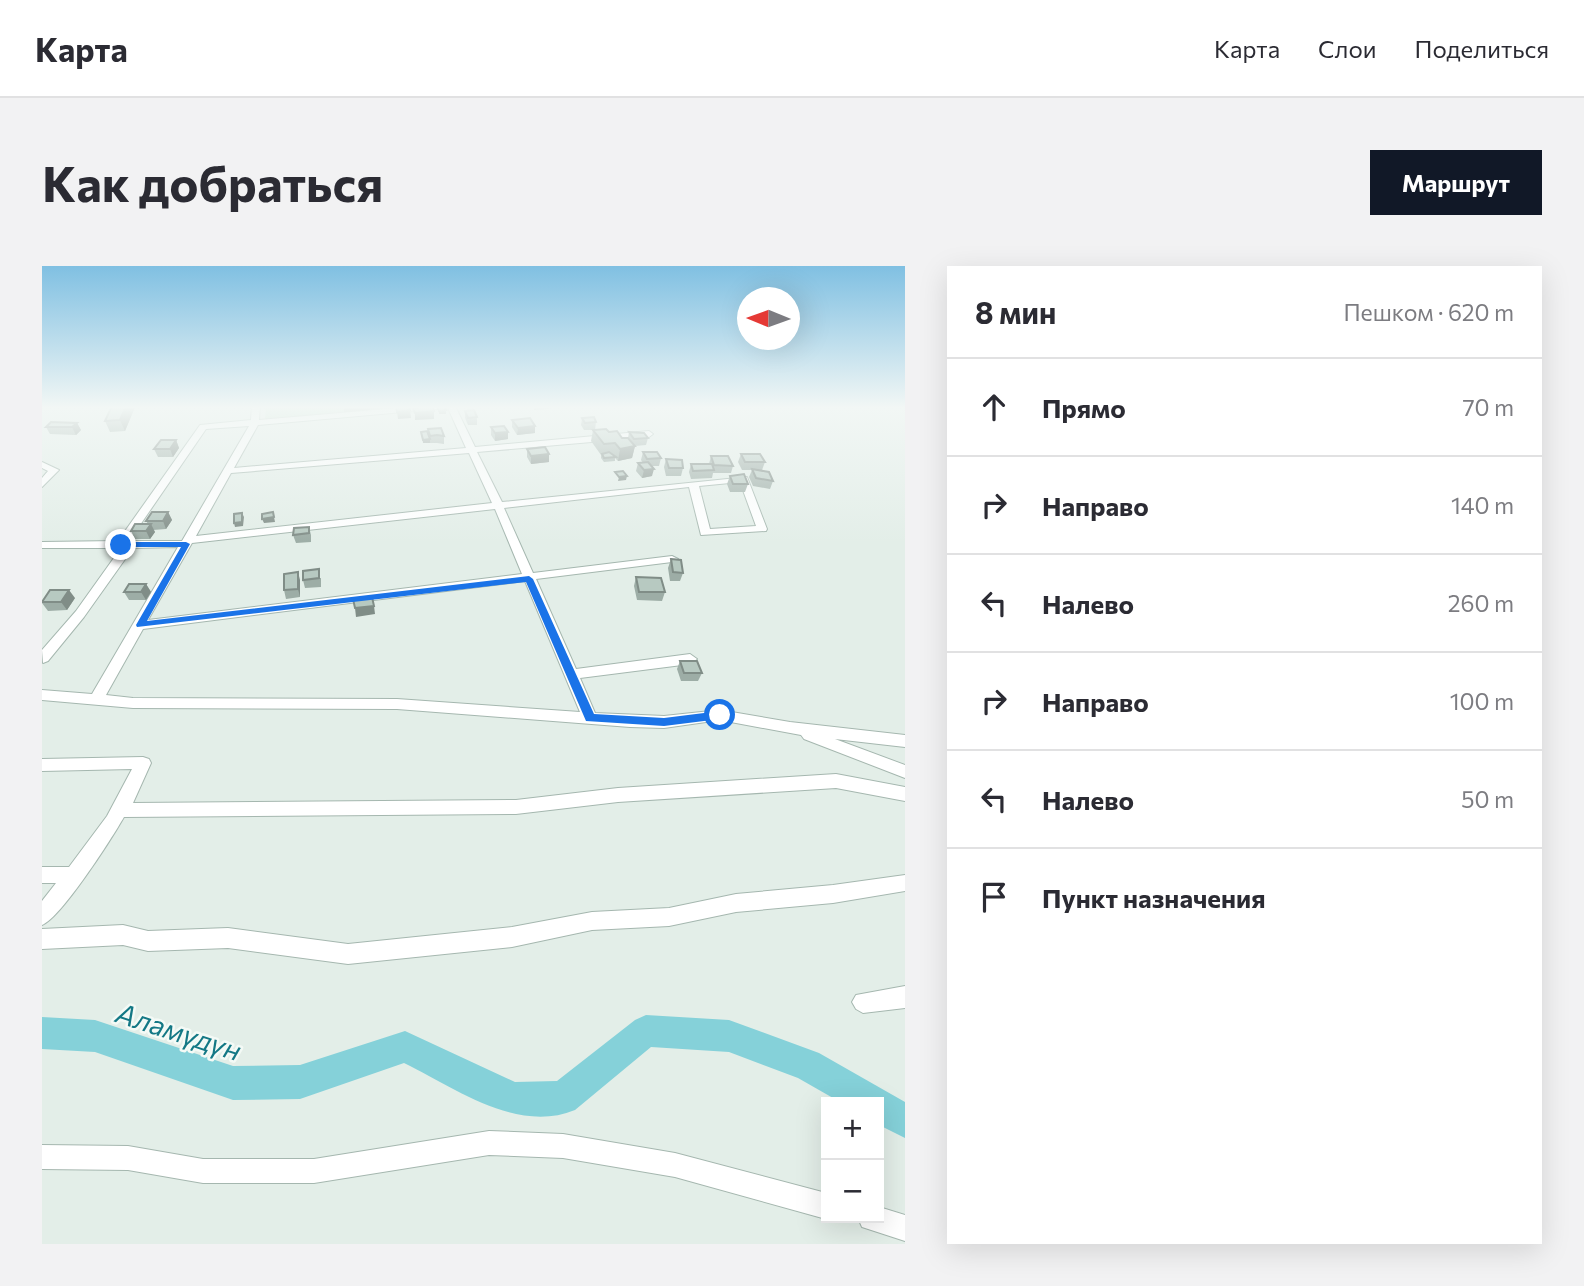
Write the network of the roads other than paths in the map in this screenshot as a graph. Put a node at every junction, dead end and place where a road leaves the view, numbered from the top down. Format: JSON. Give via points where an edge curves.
{"nodes":[{"id":1,"x":186,"y":452,"type":"edge"},
{"id":2,"x":239,"y":452,"type":"edge"},
{"id":3,"x":453,"y":452,"type":"edge"},
{"id":4,"x":474,"y":452,"type":"edge"},
{"id":5,"x":42,"y":465,"type":"edge"},
{"id":6,"x":229,"y":470,"type":"junction"},
{"id":7,"x":42,"y":484,"type":"edge"},
{"id":8,"x":693,"y":484,"type":"junction"},
{"id":9,"x":498,"y":505,"type":"junction"},
{"id":10,"x":188,"y":542,"type":"junction"},
{"id":11,"x":42,"y":545,"type":"edge"},
{"id":12,"x":125,"y":545,"type":"junction"},
{"id":13,"x":673,"y":559,"type":"edge"},
{"id":14,"x":529,"y":579,"type":"junction"},
{"id":15,"x":140,"y":625,"type":"junction"},
{"id":16,"x":43,"y":658,"type":"edge"},
{"id":17,"x":690,"y":659,"type":"edge"},
{"id":18,"x":572,"y":674,"type":"junction"},
{"id":19,"x":42,"y":695,"type":"edge"},
{"id":20,"x":96,"y":701,"type":"junction"},
{"id":21,"x":590,"y":718,"type":"junction"},
{"id":22,"x":790,"y":728,"type":"junction"},
{"id":23,"x":905,"y":741,"type":"edge"},
{"id":24,"x":42,"y":765,"type":"edge"},
{"id":25,"x":905,"y":772,"type":"edge"},
{"id":26,"x":905,"y":794,"type":"edge"},
{"id":27,"x":118,"y":810,"type":"junction"},
{"id":28,"x":42,"y":875,"type":"edge"},
{"id":29,"x":73,"y":875,"type":"junction"},
{"id":30,"x":905,"y":883,"type":"edge"},
{"id":31,"x":42,"y":916,"type":"edge"},
{"id":32,"x":42,"y":939,"type":"edge"},
{"id":33,"x":905,"y":997,"type":"edge"},
{"id":34,"x":863,"y":1002,"type":"dead end"},
{"id":35,"x":42,"y":1157,"type":"edge"},
{"id":36,"x":821,"y":1205,"type":"edge"},
{"id":37,"x":884,"y":1222,"type":"edge"},
{"id":38,"x":905,"y":1228,"type":"edge"}],
"edges":[{"from":1,"to":12,"type":"street"},
{"from":2,"to":6,"type":"street"},
{"from":3,"to":6,"type":"street"},
{"from":4,"to":9,"type":"street"},
{"from":5,"to":7,"type":"street","via":[[54,470]]},
{"from":6,"to":10,"type":"street"},
{"from":8,"to":8,"type":"street","via":[[744,479],[762,529],[705,533]]},
{"from":8,"to":9,"type":"street"},
{"from":9,"to":10,"type":"street"},
{"from":9,"to":14,"type":"street"},
{"from":10,"to":12,"type":"street"},
{"from":10,"to":15,"type":"street"},
{"from":11,"to":12,"type":"street"},
{"from":12,"to":16,"type":"street","via":[[80,614]]},
{"from":13,"to":14,"type":"street"},
{"from":14,"to":15,"type":"street"},
{"from":14,"to":18,"type":"street"},
{"from":15,"to":20,"type":"street"},
{"from":17,"to":18,"type":"street"},
{"from":18,"to":21,"type":"street"},
{"from":19,"to":20,"type":"street"},
{"from":20,"to":21,"type":"street","via":[[397,704]]},
{"from":21,"to":22,"type":"street","via":[[664,722],[720,715]]},
{"from":22,"to":23,"type":"street"},
{"from":22,"to":25,"type":"street"},
{"from":24,"to":27,"type":"street","via":[[142,762],[138,779]]},
{"from":26,"to":27,"type":"street","via":[[836,781],[618,795],[516,807]]},
{"from":27,"to":29,"type":"street"},
{"from":28,"to":29,"type":"street"},
{"from":29,"to":31,"type":"street"},
{"from":30,"to":32,"type":"street","via":[[361,953],[321,953],[228,938],[148,941],[123,935]]},
{"from":33,"to":34,"type":"street"},
{"from":35,"to":36,"type":"street","via":[[128,1158],[203,1171],[314,1171],[489,1143],[563,1146],[675,1165]]},
{"from":37,"to":38,"type":"street"}]}
